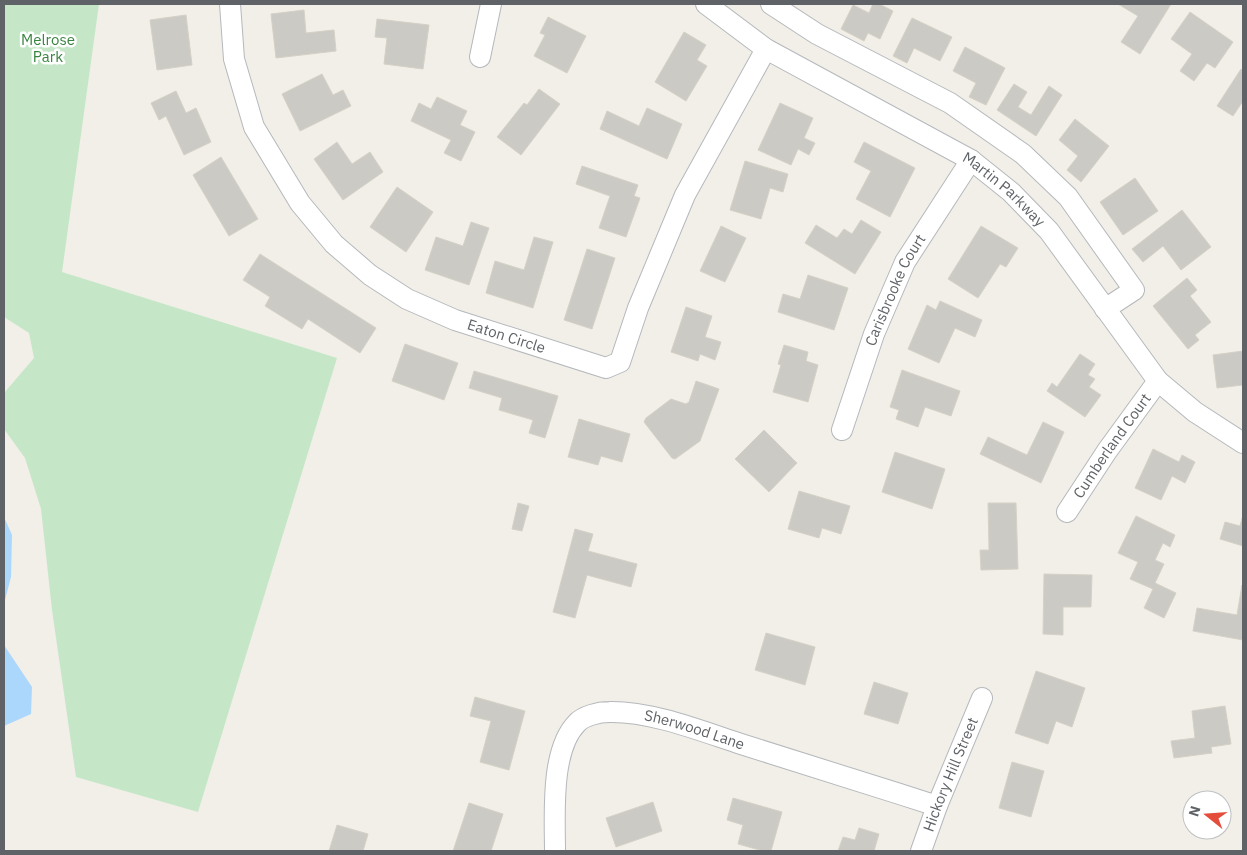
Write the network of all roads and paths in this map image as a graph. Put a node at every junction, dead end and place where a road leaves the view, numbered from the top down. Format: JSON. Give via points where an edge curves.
{"nodes":[{"id":1,"x":230,"y":4,"type":"edge"},
{"id":2,"x":491,"y":4,"type":"edge"},
{"id":3,"x":706,"y":4,"type":"edge"},
{"id":4,"x":771,"y":4,"type":"edge"},
{"id":5,"x":766,"y":49,"type":"junction"},
{"id":6,"x":480,"y":57,"type":"dead end"},
{"id":7,"x":972,"y":160,"type":"junction"},
{"id":8,"x":1106,"y":309,"type":"junction"},
{"id":9,"x":1158,"y":381,"type":"junction"},
{"id":10,"x":842,"y":430,"type":"dead end"},
{"id":11,"x":1243,"y":443,"type":"edge"},
{"id":12,"x":1067,"y":512,"type":"dead end"},
{"id":13,"x":982,"y":698,"type":"dead end"},
{"id":14,"x":937,"y":806,"type":"junction"},
{"id":15,"x":555,"y":851,"type":"edge"},
{"id":16,"x":921,"y":851,"type":"edge"}],
"edges":[{"from":1,"to":5,"type":"street","name":"Eaton Circle","via":[[234,59],[254,127],[300,204],[334,244],[370,275],[406,299],[455,320],[606,368],[620,362],[638,308],[685,195]]},
{"from":2,"to":6,"type":"street"},
{"from":3,"to":5,"type":"street","name":"Martin Parkway"},
{"from":4,"to":8,"type":"street","via":[[817,34],[950,103],[1023,154],[1068,197],[1134,290]]},
{"from":5,"to":7,"type":"street","name":"Martin Parkway"},
{"from":7,"to":8,"type":"street","name":"Martin Parkway","via":[[1011,192],[1049,231]]},
{"from":7,"to":10,"type":"street","name":"Carisbrooke Court","via":[[905,262],[874,334]]},
{"from":8,"to":9,"type":"street","name":"Martin Parkway"},
{"from":9,"to":11,"type":"street","name":"Martin Parkway","via":[[1195,412]]},
{"from":9,"to":12,"type":"street","name":"Cumberland Court"},
{"from":13,"to":14,"type":"street","name":"Hickory Hill Street"},
{"from":14,"to":15,"type":"street","name":"Sherwood Lane","via":[[667,720],[608,712],[590,715],[577,722],[567,739],[555,788]]},
{"from":14,"to":16,"type":"street","name":"Hickory Hill Street"}]}
